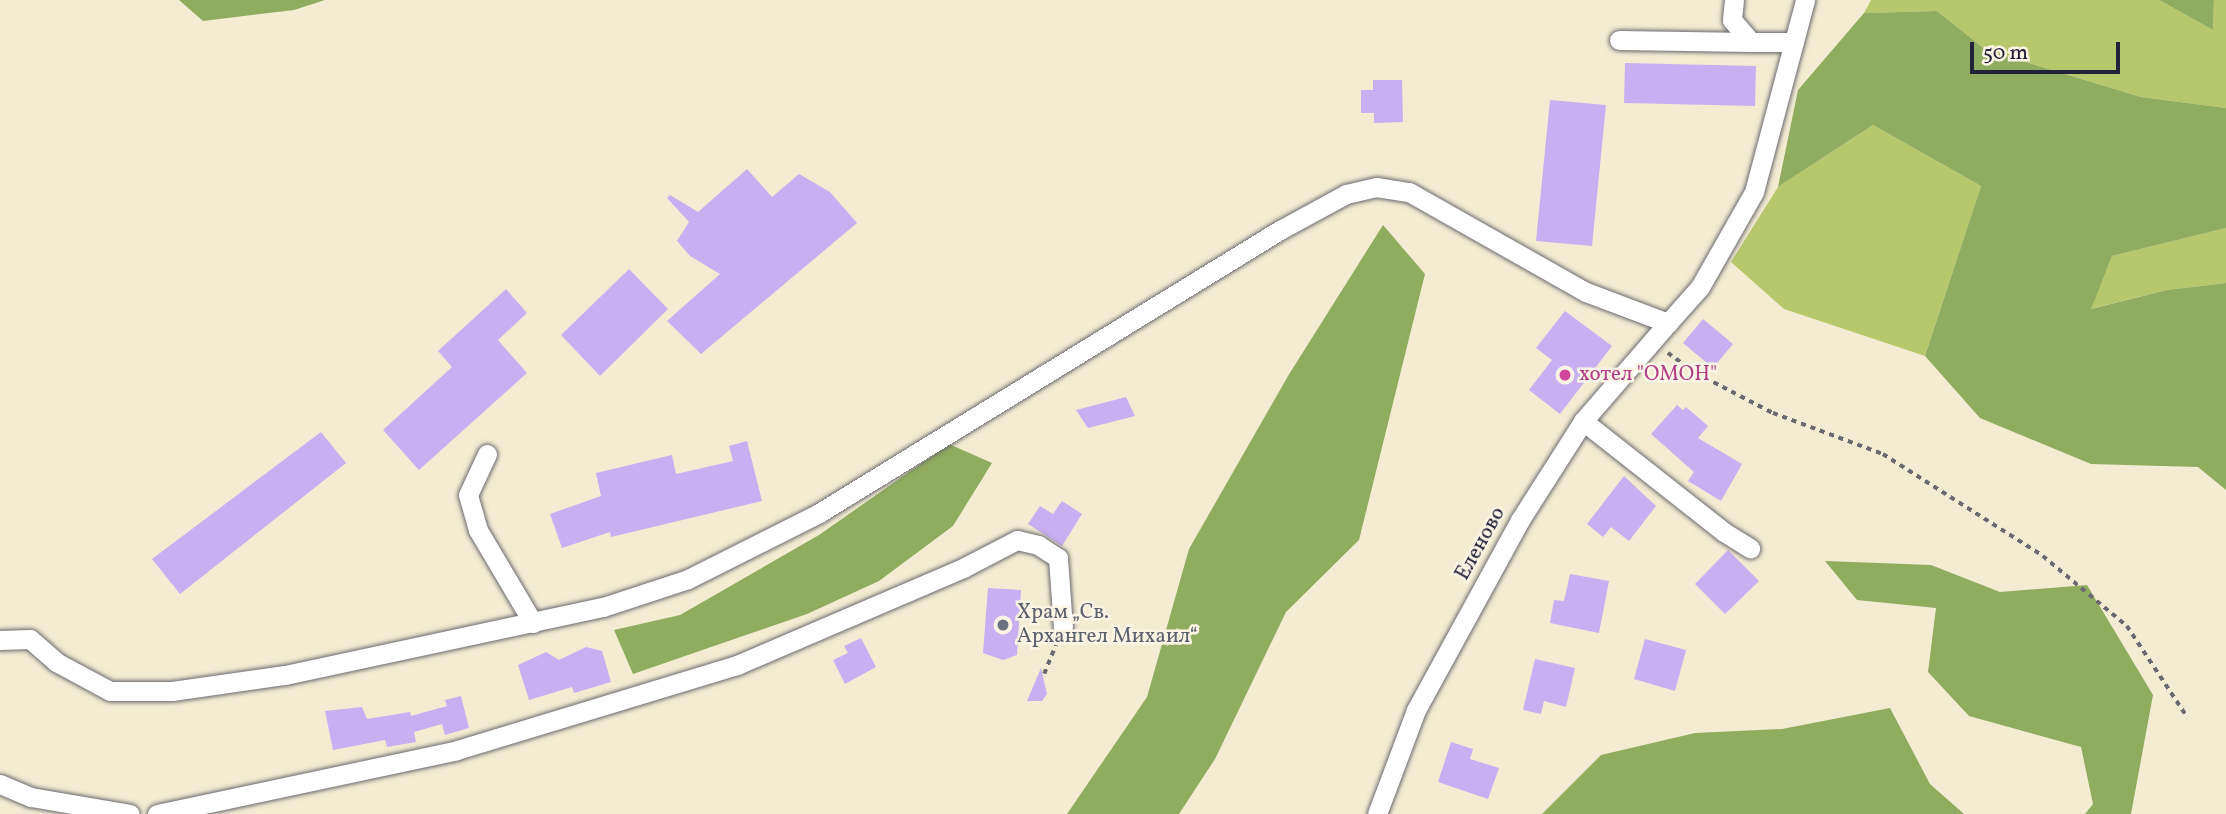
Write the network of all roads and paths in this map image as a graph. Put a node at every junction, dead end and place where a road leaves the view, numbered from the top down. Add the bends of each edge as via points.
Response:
1 (1734, 0) edge
2 (1805, 0) edge
3 (1619, 40) dead end
4 (1751, 42) junction
5 (1794, 42) junction
6 (1668, 323) junction
7 (1652, 342) junction
8 (1583, 421) junction
9 (487, 454) dead end
10 (1750, 548) dead end
11 (533, 623) junction
12 (1063, 627) joint
13 (0, 640) edge
14 (1044, 674) dead end
15 (2188, 718) dead end
16 (0, 784) edge
17 (130, 814) edge
18 (157, 814) edge
19 (1377, 814) edge

1 - 4 street via 1732,20
2 - 5 street, Еленово
3 - 4 street
4 - 5 street
5 - 6 street, Еленово via 1743,217 1700,287
6 - 7 street, Еленово
6 - 11 street via 1586,292 1409,192 1376,187 1346,194 820,513 688,579
7 - 8 street, Еленово
7 - 15 path via 1696,373 1773,413 1883,454 2043,556 2127,626
8 - 10 street
8 - 19 street, Еленово via 1520,520 1416,710
9 - 11 street via 468,495 478,530
11 - 13 street via 285,675 172,691 110,691 56,662 30,639
12 - 14 path
12 - 18 street via 1058,558 1038,545 1017,540 963,568 737,665 457,750
16 - 17 street via 31,797

